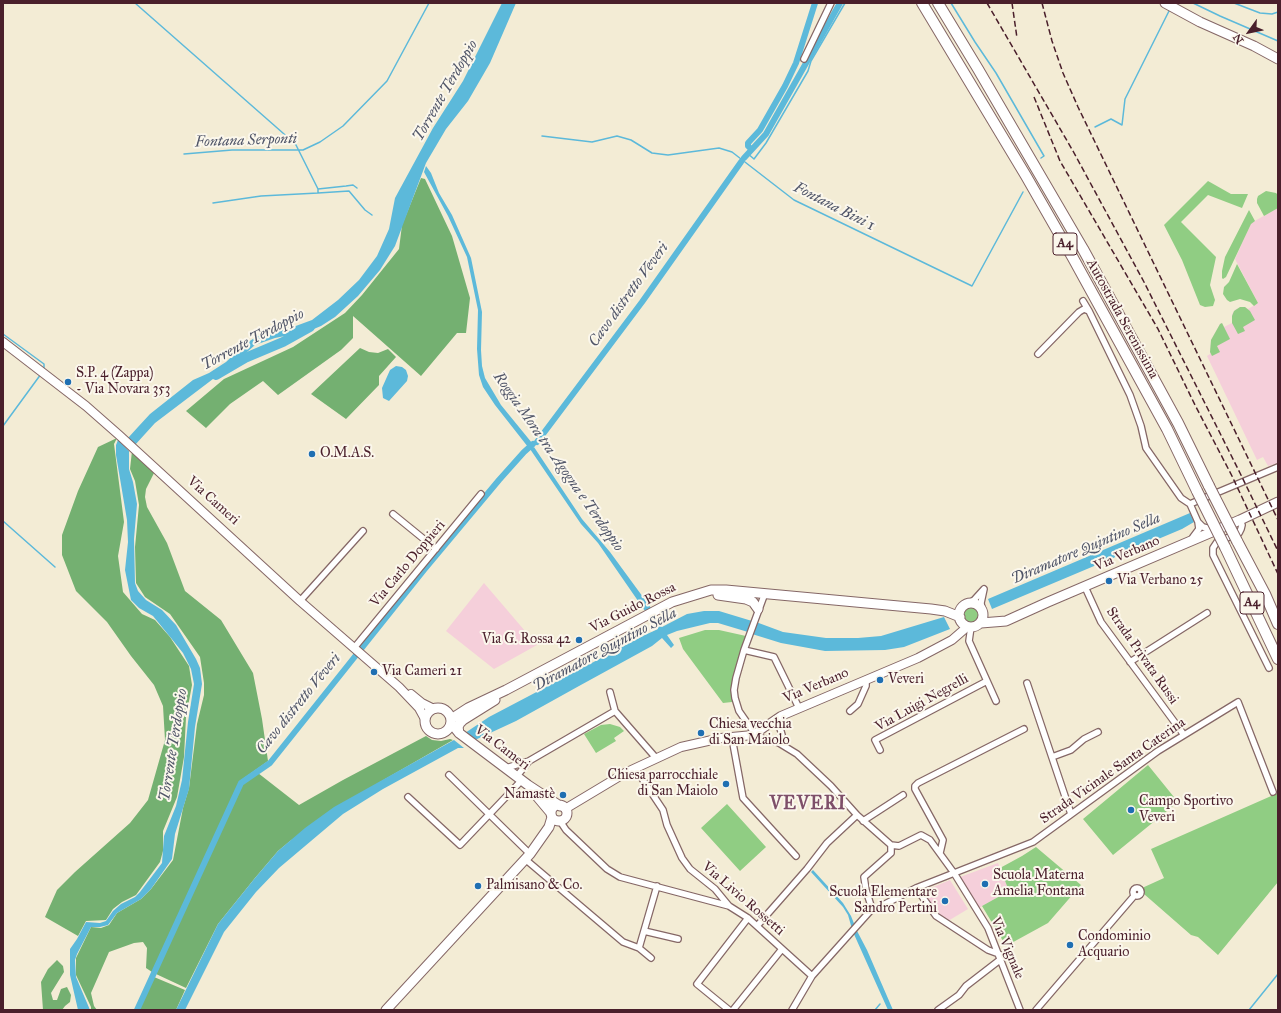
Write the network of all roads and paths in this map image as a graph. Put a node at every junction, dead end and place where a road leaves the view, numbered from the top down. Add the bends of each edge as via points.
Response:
1 (831, 3) edge
2 (922, 3) edge
3 (938, 3) edge
4 (1169, 5) edge
5 (1254, 46) junction
6 (1278, 51) edge
7 (804, 59) dead end
8 (1278, 59) edge
9 (1083, 301) dead end
10 (1089, 311) junction
11 (3, 342) edge
12 (1038, 354) dead end
13 (1278, 467) edge
14 (481, 494) dead end
15 (1278, 502) edge
16 (1190, 504) junction
17 (393, 514) dead end
18 (1240, 520) junction
19 (1198, 522) junction
20 (1216, 530) junction
21 (363, 531) dead end
22 (1201, 537) junction
23 (1191, 541) junction
24 (1214, 545) junction
25 (436, 549) junction
26 (1085, 587) junction
27 (765, 593) junction
28 (699, 594) junction
29 (300, 601) junction
30 (1048, 602) junction
31 (758, 610) junction
32 (963, 610) junction
33 (982, 611) junction
34 (1207, 613) dead end
35 (981, 623) junction
36 (1278, 624) edge
37 (969, 627) junction
38 (744, 650) junction
39 (357, 651) junction
40 (1278, 659) edge
41 (1130, 662) junction
42 (1269, 668) dead end
43 (866, 680) junction
44 (987, 681) junction
45 (1027, 683) dead end
46 (398, 687) junction
47 (506, 690) junction
48 (610, 692) dead end
49 (996, 701) dead end
50 (799, 708) junction
51 (434, 709) junction
52 (615, 711) junction
53 (850, 711) dead end
54 (426, 718) junction
55 (777, 718) junction
56 (449, 721) junction
57 (1024, 728) dead end
58 (1098, 732) dead end
59 (459, 733) junction
60 (755, 734) junction
61 (1184, 735) junction
62 (732, 738) junction
63 (779, 743) junction
64 (880, 750) dead end
65 (1052, 757) junction
66 (656, 758) junction
67 (528, 761) junction
68 (506, 768) junction
69 (635, 768) junction
70 (449, 775) dead end
71 (522, 781) junction
72 (1273, 792) dead end
73 (903, 796) dead end
74 (408, 797) dead end
75 (562, 808) junction
76 (1071, 814) junction
77 (489, 815) junction
78 (857, 815) junction
79 (554, 817) junction
80 (863, 821) junction
81 (892, 845) junction
82 (940, 853) junction
83 (527, 856) junction
84 (796, 856) dead end
85 (954, 873) junction
86 (657, 886) junction
87 (916, 888) junction
88 (1134, 896) dead end
89 (885, 904) dead end
90 (729, 906) junction
91 (748, 918) junction
92 (757, 926) junction
93 (644, 930) junction
94 (678, 938) dead end
95 (639, 948) junction
96 (782, 949) junction
97 (1000, 957) junction
98 (651, 958) dead end
99 (812, 976) junction
100 (386, 1010) edge
101 (729, 1010) edge
102 (733, 1010) edge
103 (792, 1010) edge
104 (938, 1010) edge
105 (1020, 1010) edge
106 (1036, 1010) edge

1 - 7 street
2 - 40 highway, Autostrada Serenissima / A4, bridge via 1073,258 1167,429
3 - 36 highway, Autostrada Serenissima / A4, bridge via 1082,249 1178,423
4 - 5 main road
5 - 6 main road
5 - 8 main road
9 - 10 street
10 - 12 street via 1084,309 1079,312
10 - 16 street via 1130,395 1146,448 1181,498
11 - 29 street, Via Cameri via 86,406
13 - 16 street
14 - 25 street, Via Carlo Doppieri
15 - 18 main road, Via Verbano
16 - 19 street
17 - 25 street
18 - 20 main road, Via Verbano
18 - 24 street via 1242,529 1239,533
19 - 20 street via 1203,527
19 - 23 street via 1198,533
20 - 22 main road, Via Verbano
21 - 29 street
22 - 23 main road, Via Verbano
22 - 24 street via 1210,540
23 - 26 main road, Via Verbano
24 - 42 street via 1213,555 1216,563
25 - 39 street, Via Carlo Doppieri
26 - 30 main road, Via Verbano
26 - 41 street, Strada Privata Russi via 1101,622
27 - 28 main road, Via Guido Rossa via 712,590
27 - 31 street
27 - 32 main road, Via Guido Rossa via 945,611
28 - 31 main road via 746,599 753,602
28 - 47 main road, Via Guido Rossa via 672,602
29 - 39 street, Via Cameri
30 - 33 main road, Via Verbano via 1004,616 994,616
30 - 35 main road, Via Verbano via 1006,621
31 - 38 street
32 - 33 main road via 976,604
32 - 33 street via 984,589
32 - 37 main road via 964,625
33 - 35 main road via 984,616
34 - 41 street
35 - 37 main road
37 - 43 street, Via Verbano via 952,640 918,658
37 - 44 street via 969,641
38 - 50 street via 774,657
38 - 60 street via 736,678 735,698
39 - 46 street, Via Cameri
41 - 61 street, Strada Privata Russi
43 - 50 street, Via Verbano
43 - 53 street via 858,704
44 - 49 street
44 - 64 street, Via Luigi Negrelli via 876,740
45 - 65 street
46 - 51 street
46 - 54 street
47 - 56 main road, Via Guido Rossa via 468,708
47 - 59 main road via 491,704 463,720 458,727
48 - 52 street
50 - 55 street, Via Verbano
51 - 54 main road
51 - 56 main road via 440,708
52 - 66 street
52 - 67 street
54 - 56 main road via 426,726 432,733 440,734
55 - 60 street, Via Verbano
55 - 63 street via 782,735
56 - 59 main road, Via Cameri
57 - 82 street via 915,786 943,840
58 - 65 street via 1071,750
59 - 68 main road, Via Cameri
60 - 62 street, Via Verbano
60 - 63 street
61 - 72 street, Strada Vicinale Santa Caterina via 1238,702
61 - 76 street, Strada Vicinale Santa Caterina
62 - 66 street, Via Verbano via 681,747
62 - 84 street via 743,798
63 - 78 street via 797,754
65 - 76 street
66 - 69 street, Via Verbano
67 - 68 street
67 - 71 street
68 - 71 main road, Via Cameri
69 - 75 street, Via Verbano
69 - 90 street, Via Livio Rossetti via 663,810 682,858
70 - 77 street
71 - 75 main road, Via Cameri
71 - 77 street
71 - 79 main road, Via Cameri
73 - 80 street
74 - 77 street via 460,845
75 - 79 main road via 554,807
75 - 79 main road via 566,816 563,820
76 - 85 street, Strada Vicinale Santa Caterina via 1033,842
77 - 83 street
78 - 80 street
78 - 92 street via 827,843
79 - 83 main road via 550,834
79 - 86 street via 607,868 620,877
80 - 81 street
81 - 82 street, Via Vignale via 899,846 921,835 930,840
81 - 99 street via 891,853 864,877 872,909
82 - 85 street, Via Vignale
83 - 95 street via 623,942
83 - 100 main road
85 - 87 street, Strada Vicinale Santa Caterina
85 - 97 street, Via Vignale via 988,928
86 - 90 street
86 - 93 street
87 - 89 street, Strada Vicinale Santa Caterina
87 - 97 street via 936,916
88 - 106 street
90 - 91 street, Via Livio Rossetti
91 - 92 street, Via Livio Rossetti
91 - 101 street via 697,984
92 - 96 street, Via Livio Rossetti
93 - 94 street
93 - 95 street
95 - 98 street
96 - 99 street, Via Livio Rossetti
96 - 102 street
97 - 104 street via 959,995
97 - 105 street, Via Vignale
99 - 103 street

